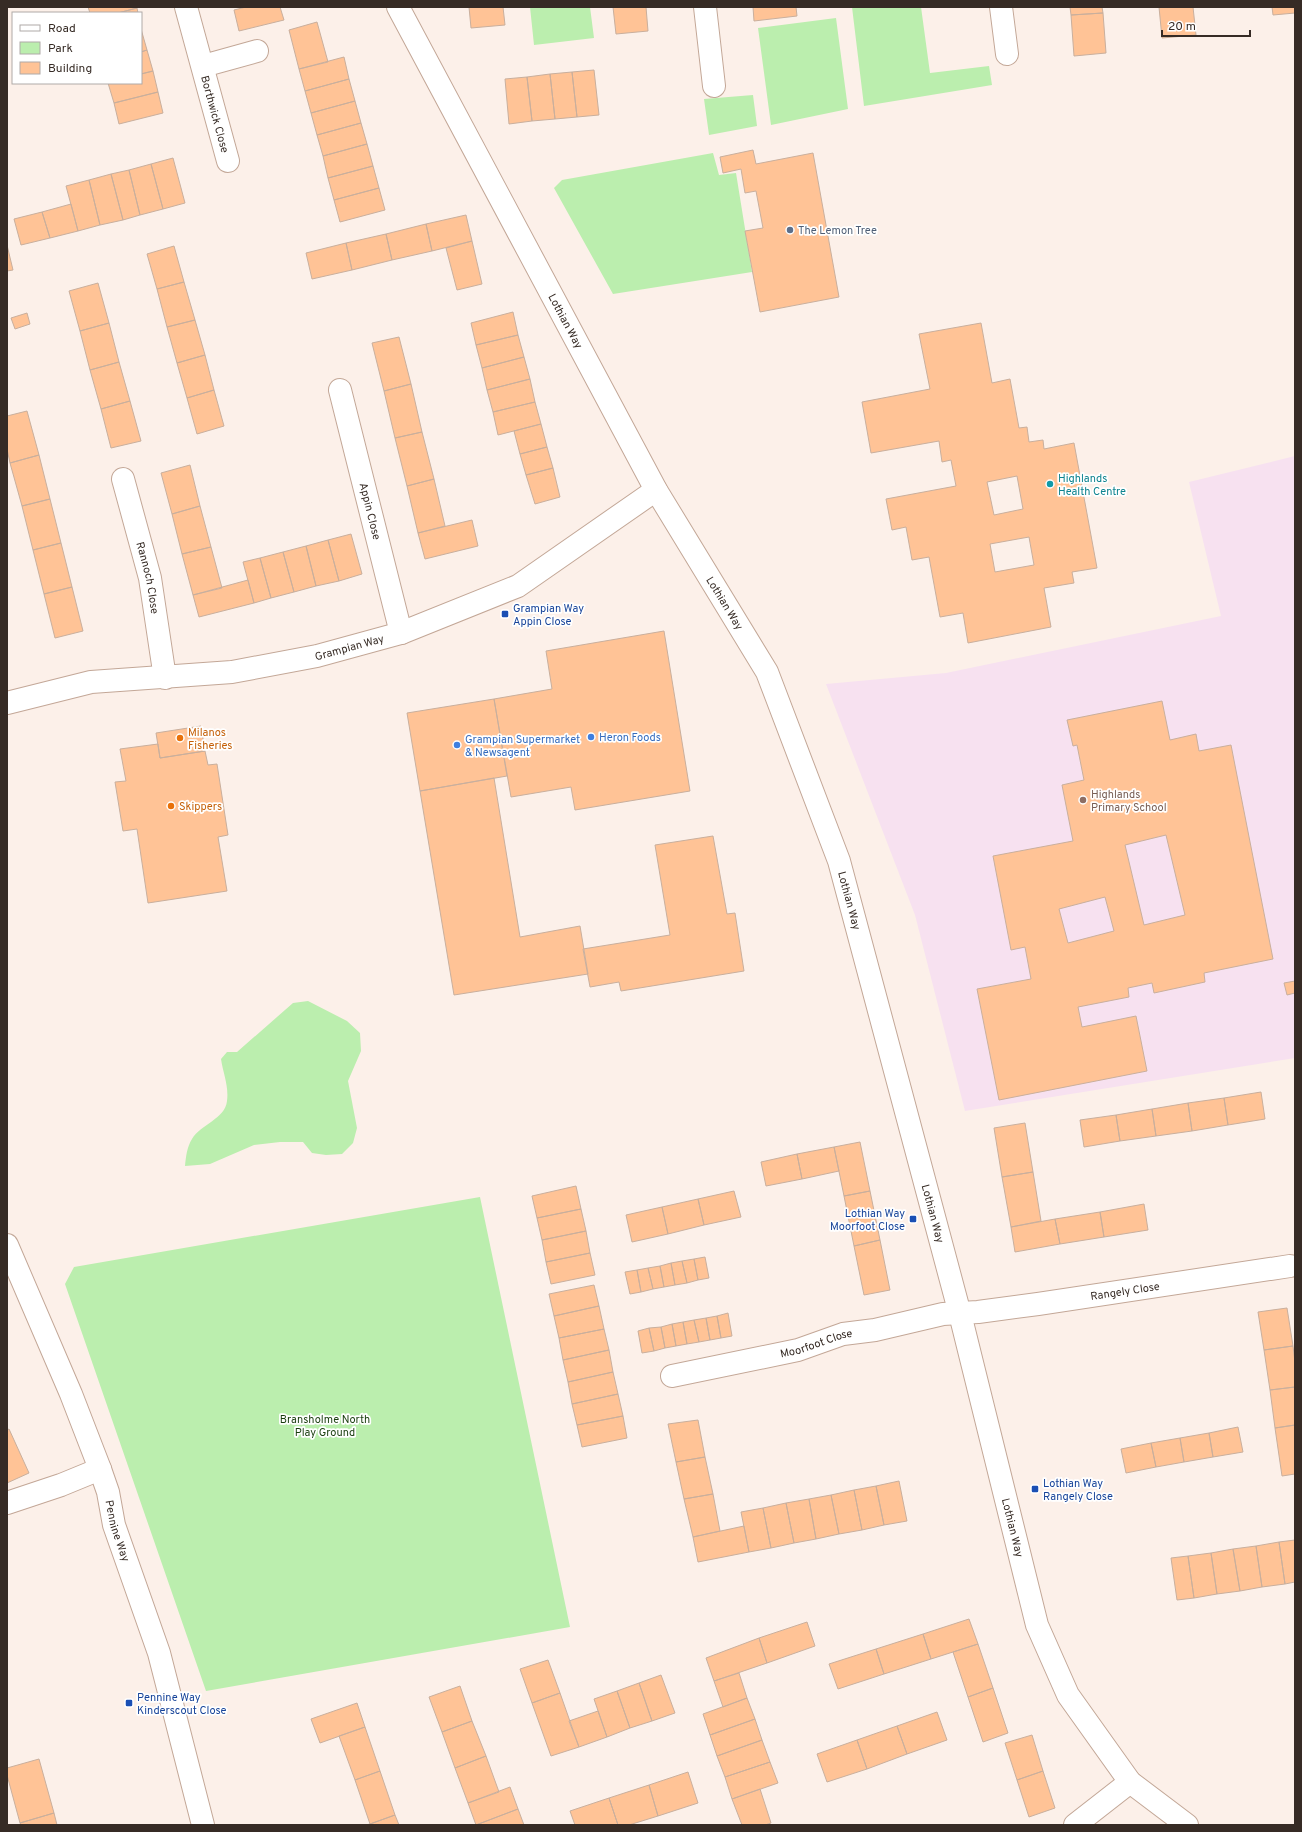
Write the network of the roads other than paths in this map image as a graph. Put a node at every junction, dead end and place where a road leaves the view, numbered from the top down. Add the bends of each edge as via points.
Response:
1 (186, 7) edge
2 (398, 7) edge
3 (705, 7) edge
4 (1001, 7) edge
5 (257, 50) dead end
6 (1007, 54) dead end
7 (203, 66) junction
8 (714, 86) dead end
9 (228, 162) dead end
10 (340, 390) dead end
11 (123, 479) dead end
12 (656, 490) junction
13 (401, 634) junction
14 (165, 678) junction
15 (7, 703) edge
16 (7, 1245) edge
17 (1290, 1266) dead end
18 (960, 1314) junction
19 (672, 1376) dead end
20 (100, 1469) junction
21 (7, 1503) edge
22 (1130, 1782) junction
23 (203, 1825) edge
24 (1074, 1825) edge
25 (1187, 1825) edge

1 - 7 street, Borthwick Close
2 - 12 street, Lothian Way
3 - 8 street
4 - 6 street
5 - 7 street, Borthwick Close
7 - 9 street, Borthwick Close
10 - 13 street, Appin Close
11 - 14 street, Rannoch Close via 150,578
12 - 13 street, Grampian Way via 518,586
12 - 18 street, Lothian Way via 767,672 839,861
13 - 14 street, Grampian Way via 302,659 232,672
14 - 15 street, Grampian Way via 91,682
16 - 20 street, Pennine Way
17 - 18 street, Rangely Close
18 - 19 street, Moorfoot Close via 942,1314 875,1330 843,1334 798,1350
18 - 22 street, Lothian Way via 1037,1625 1068,1695
20 - 21 street
20 - 23 street, Pennine Way via 108,1492 114,1525 159,1653
22 - 24 street
22 - 25 street, Lothian Way

